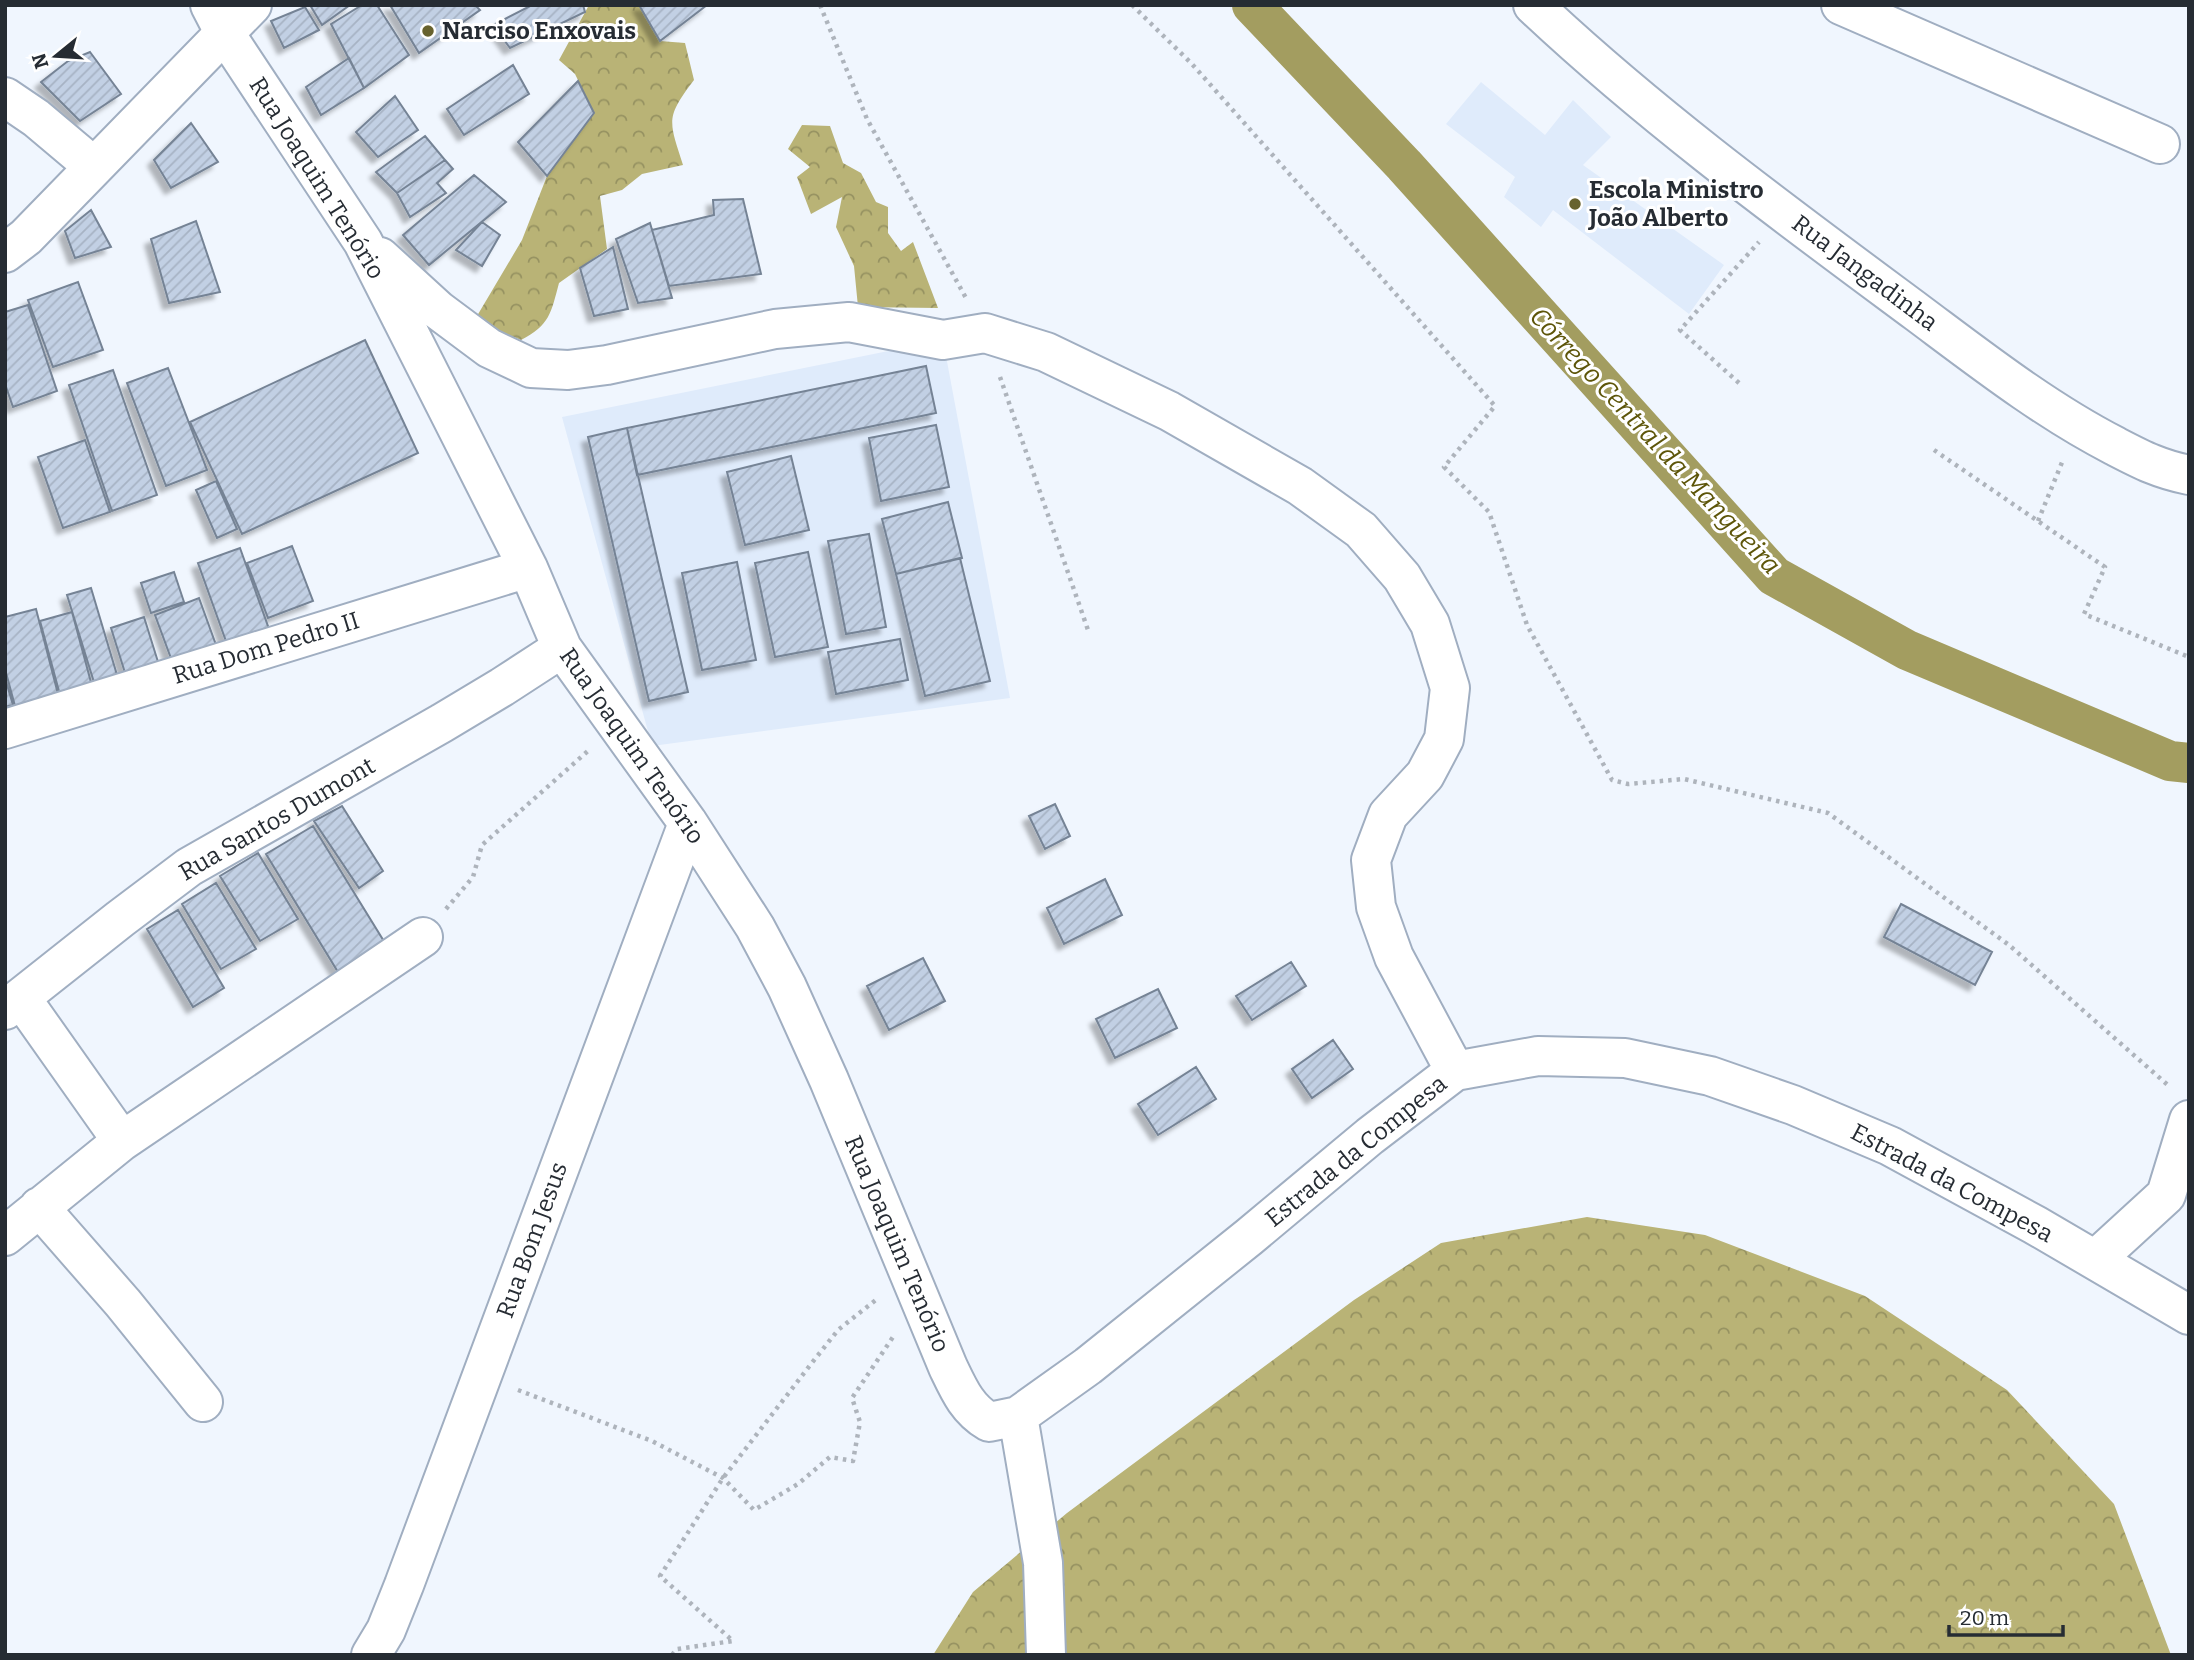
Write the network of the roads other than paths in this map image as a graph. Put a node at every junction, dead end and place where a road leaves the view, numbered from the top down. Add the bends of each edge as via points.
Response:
1 (252, 5) edge
2 (1533, 5) edge
3 (1841, 5) edge
4 (217, 19) edge
5 (5, 97) edge
6 (2160, 144) dead end
7 (93, 166) junction
8 (363, 242) junction
9 (5, 253) edge
10 (2189, 475) edge
11 (528, 568) junction
12 (562, 648) junction
13 (5, 729) edge
14 (688, 823) junction
15 (423, 937) road end
16 (13, 1004) edge
17 (1455, 1071) junction
18 (2184, 1108) edge
19 (122, 1141) junction
20 (2177, 1195) edge
21 (39, 1207) junction
22 (5, 1236) edge
23 (2095, 1260) junction
24 (2189, 1314) edge
25 (203, 1402) dead end
26 (1003, 1419) junction
27 (371, 1655) edge
28 (1046, 1655) edge

1 - 4 street
2 - 10 street, Rua Jangadinha via 1595,63 1689,139 1988,365 2077,426 2161,469
3 - 6 street
4 - 7 street
4 - 8 street, Rua Joaquim Tenório
5 - 7 street
7 - 9 street
8 - 11 street, Rua Joaquim Tenório
8 - 17 street via 489,348 531,368 607,365 775,329 849,322 943,340 985,333 1046,352 1169,411 1300,486 1361,530 1402,577 1430,624 1450,688 1444,739 1425,775 1388,815 1371,860 1376,907 1394,957
11 - 12 street, Rua Joaquim Tenório
11 - 13 street, Rua Dom Pedro II
12 - 14 street, Rua Joaquim Tenório
12 - 16 street, Rua Santos Dumont via 442,723 189,867
14 - 26 street, Rua Joaquim Tenório via 755,927 786,987 963,1399 975,1414
14 - 27 street, Rua Bom Jesus via 404,1585
15 - 19 street
16 - 19 street
17 - 23 street, Estrada da Compesa via 1550,1056 1625,1058 1710,1076 1891,1146
17 - 26 street, Estrada da Compesa via 1088,1366
18 - 20 street
19 - 21 street
20 - 23 street
21 - 22 street
21 - 25 street
23 - 24 street, Estrada da Compesa
26 - 28 street via 1043,1563

